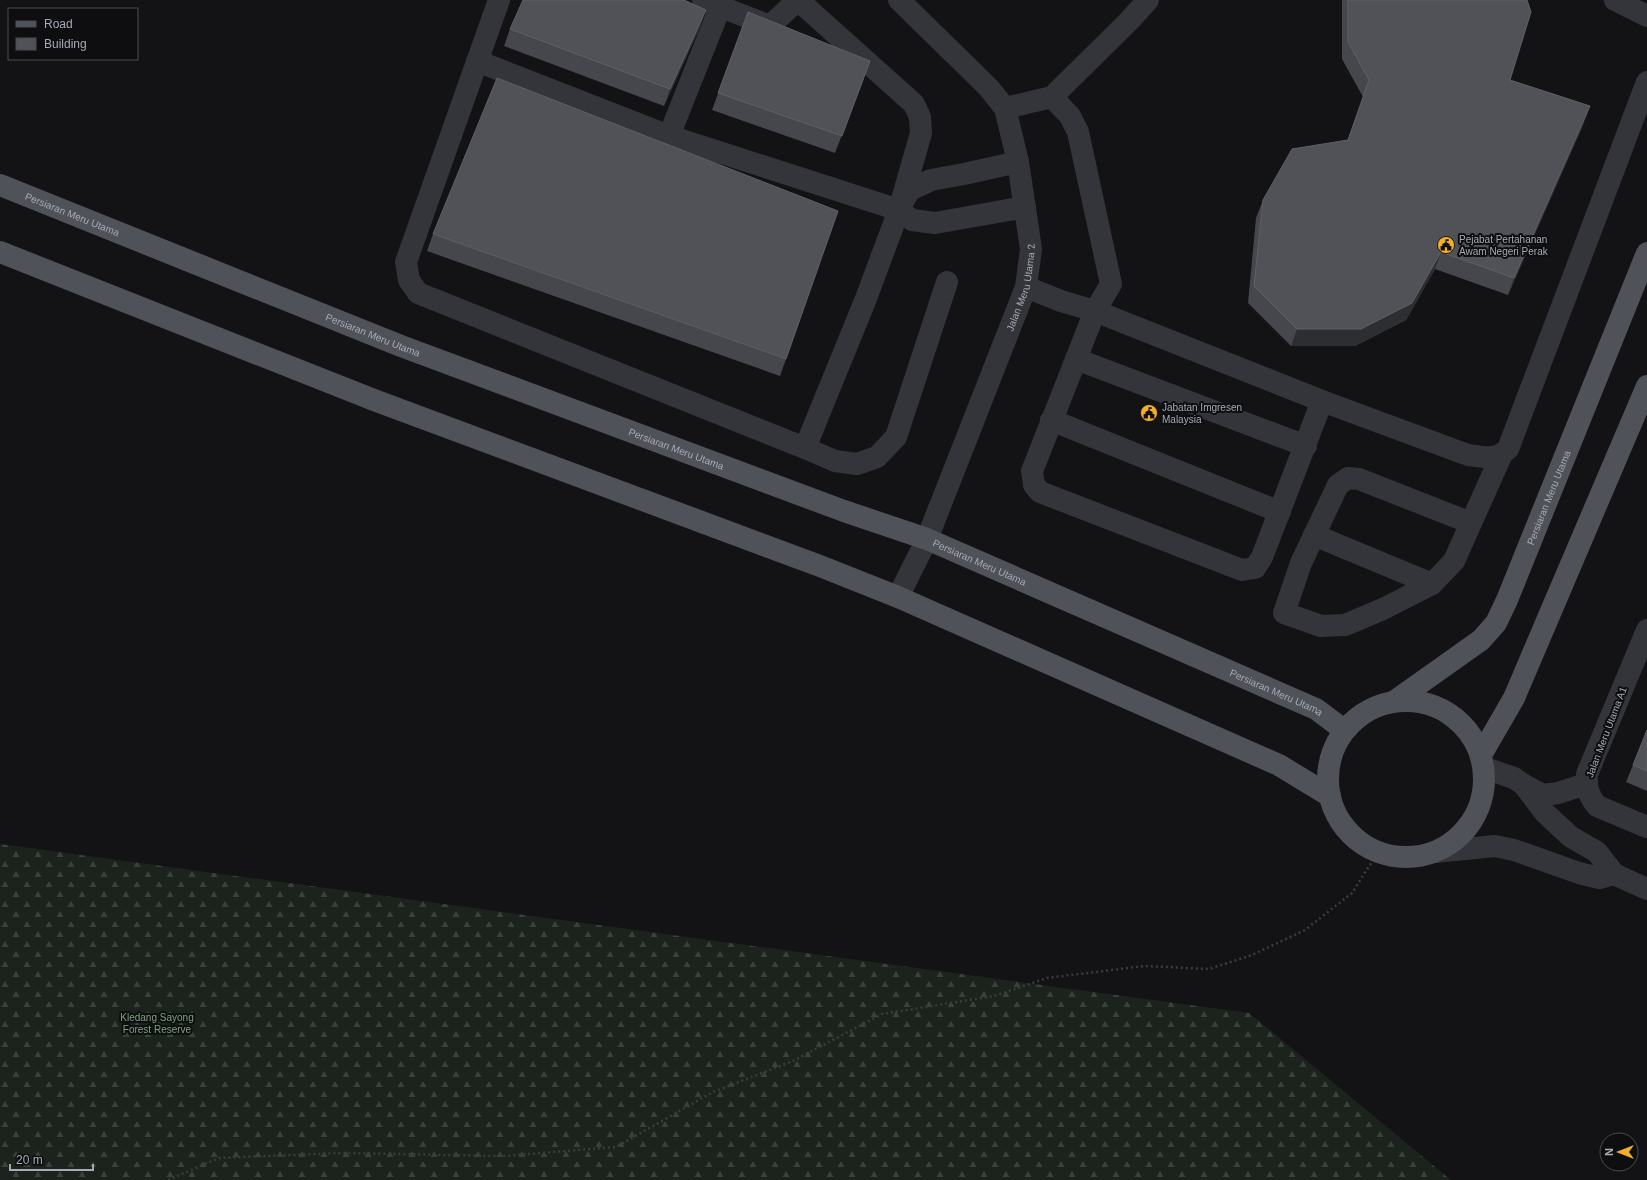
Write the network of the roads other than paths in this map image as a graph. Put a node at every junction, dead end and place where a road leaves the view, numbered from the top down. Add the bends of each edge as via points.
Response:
1 (499, 0) edge
2 (798, 0) edge
3 (899, 0) edge
4 (1148, 0) edge
5 (1615, 0) edge
6 (716, 2) edge
7 (1647, 16) edge
8 (477, 61) junction
9 (1647, 82) edge
10 (1052, 97) junction
11 (1005, 108) junction
12 (669, 136) junction
13 (1018, 162) junction
14 (0, 185) edge
15 (1025, 207) junction
16 (899, 210) junction
17 (0, 252) edge
18 (1647, 253) edge
19 (947, 282) dead end
20 (1026, 287) junction
21 (1095, 311) junction
22 (1076, 359) junction
23 (1647, 386) edge
24 (1322, 402) junction
25 (1051, 420) junction
26 (1306, 446) junction
27 (805, 448) junction
28 (1501, 456) junction
29 (1280, 512) junction
30 (1471, 523) junction
31 (1314, 535) junction
32 (927, 539) junction
33 (1432, 584) junction
34 (898, 597) junction
35 (1647, 630) edge
36 (1394, 701) junction
37 (1344, 730) junction
38 (1483, 762) junction
39 (1586, 784) junction
40 (1524, 786) junction
41 (1330, 796) junction
42 (1647, 827) edge
43 (1435, 852) junction
44 (1614, 874) junction
45 (1647, 889) edge

1 - 8 street
2 - 6 street via 770,24
2 - 16 street via 914,104 920,117 921,133
3 - 11 street, Jalan Meru Utama 2 via 988,87
4 - 10 street
5 - 7 street
6 - 12 street
8 - 12 street
8 - 27 street via 406,262 409,280 418,293
9 - 28 street via 1508,449
10 - 11 street
10 - 21 street via 1070,116 1078,132 1111,284
11 - 13 street, Jalan Meru Utama 2
12 - 16 street
13 - 15 street, Jalan Meru Utama 2
13 - 16 street via 931,180 910,190
14 - 32 main road, Persiaran Meru Utama via 401,346
15 - 16 street via 935,223 912,220
15 - 20 street, Jalan Meru Utama 2 via 1032,249
16 - 27 street
17 - 34 main road via 367,397
18 - 36 main road, Persiaran Meru Utama via 1508,600 1496,623 1481,640
19 - 27 street via 896,437 877,458 857,464 835,461
20 - 21 street
20 - 32 street, Jalan Meru Utama 2
21 - 22 street
21 - 24 street
22 - 25 street
22 - 26 street
23 - 38 main road via 1514,698
24 - 26 street
24 - 28 street via 1468,455 1491,458
25 - 29 street
25 - 29 street via 1032,471 1034,484 1040,492 1242,570 1255,568
26 - 29 street
28 - 30 street
30 - 31 street via 1359,479 1348,478 1338,484
30 - 33 street via 1454,561
31 - 33 street
31 - 33 street via 1301,563 1284,613 1321,626 1345,625
32 - 34 street, Jalan Meru Utama 2
32 - 37 main road, Persiaran Meru Utama via 1316,709
34 - 41 main road via 1279,765
35 - 39 street, Jalan Meru Utama A1
36 - 37 main road via 1366,711
36 - 38 main road via 1422,701 1448,711 1469,730
37 - 41 main road via 1333,751 1328,773
38 - 40 street
38 - 43 main road via 1485,790 1479,810 1468,828 1453,842
39 - 40 street via 1543,795
39 - 42 street, Jalan Meru Utama A1 via 1597,806
40 - 44 street via 1545,814 1571,837 1597,852
41 - 43 main road via 1336,814 1346,830 1361,843 1378,852 1397,857 1416,857
43 - 44 street via 1495,846 1599,878
44 - 45 street

